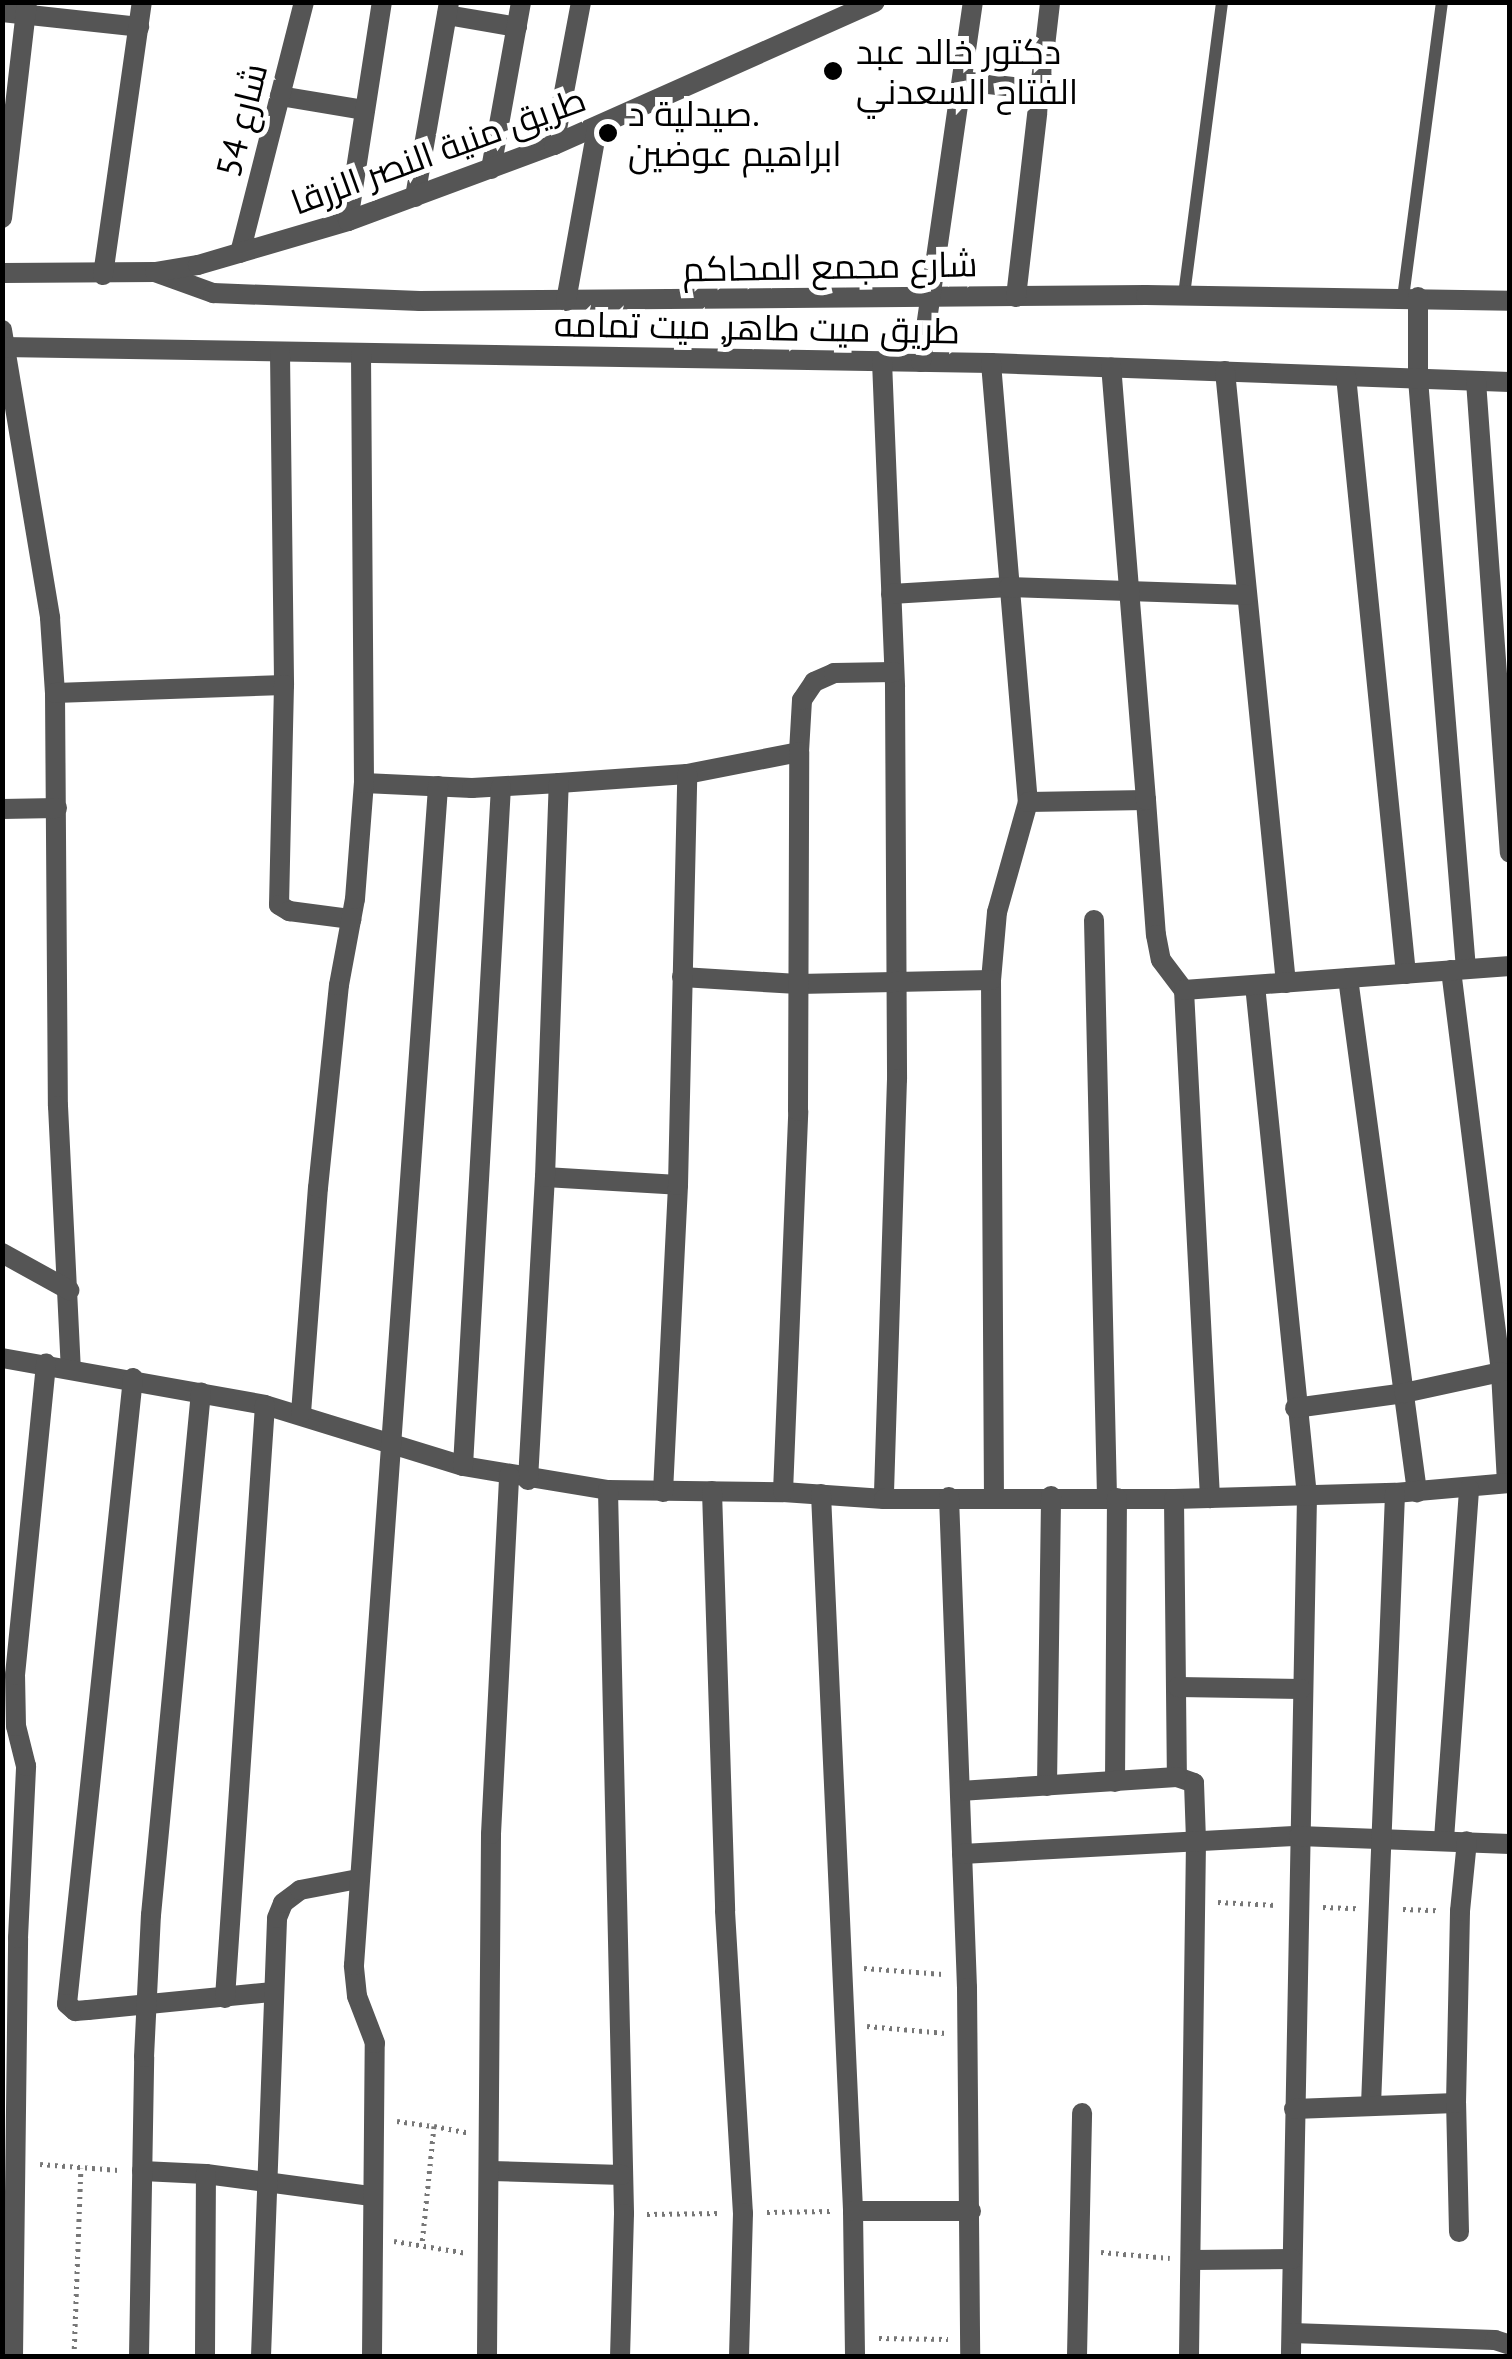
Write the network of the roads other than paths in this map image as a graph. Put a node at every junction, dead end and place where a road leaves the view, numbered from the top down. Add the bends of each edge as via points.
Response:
1 (142, 2) edge
2 (304, 2) edge
3 (382, 2) edge
4 (521, 2) edge
5 (581, 2) edge
6 (875, 2) edge
7 (974, 2) edge
8 (1050, 2) edge
9 (1222, 2) edge
10 (1442, 2) edge
11 (27, 8) edge
12 (448, 9) edge
13 (842, 10) edge
14 (2, 12) edge
15 (139, 27) junction
16 (517, 27) junction
17 (962, 81) junction
18 (1040, 90) junction
19 (280, 96) junction
20 (366, 110) junction
21 (596, 128) junction
22 (554, 146) junction
23 (491, 169) junction
24 (415, 197) junction
25 (2, 218) edge
26 (348, 221) junction
27 (240, 253) junction
28 (155, 272) junction
29 (2, 273) edge
30 (103, 275) junction
31 (1184, 295) junction
32 (1016, 297) junction
33 (1410, 297) junction
34 (930, 298) junction
35 (566, 301) junction
36 (1510, 301) edge
37 (4, 342) edge
38 (280, 353) junction
39 (361, 354) junction
40 (882, 361) junction
41 (922, 362) junction
42 (990, 363) junction
43 (1111, 367) junction
44 (1225, 371) junction
45 (1346, 376) junction
46 (1418, 379) junction
47 (1476, 381) junction
48 (1510, 382) edge
49 (1009, 587) junction
50 (1127, 593) junction
51 (891, 594) junction
52 (1247, 595) junction
53 (894, 672) junction
54 (284, 685) junction
55 (55, 693) junction
56 (799, 752) junction
57 (687, 774) junction
58 (364, 783) junction
59 (559, 783) junction
60 (438, 786) junction
61 (501, 786) junction
62 (1146, 800) junction
63 (1028, 802) junction
64 (57, 808) junction
65 (2, 809) edge
66 (1510, 853) edge
67 (351, 919) junction
68 (1094, 920) dead end
69 (1510, 966) edge
70 (1458, 970) junction
71 (1406, 974) junction
72 (682, 977) junction
73 (1348, 978) junction
74 (991, 980) junction
75 (1286, 983) junction
76 (798, 984) junction
77 (896, 984) junction
78 (1255, 985) junction
79 (1184, 990) junction
80 (545, 1177) junction
81 (678, 1185) junction
82 (2, 1252) edge
83 (69, 1290) junction
84 (2, 1358) edge
85 (46, 1364) junction
86 (72, 1368) junction
87 (1502, 1372) junction
88 (134, 1378) junction
89 (201, 1392) junction
90 (1404, 1393) junction
91 (265, 1404) junction
92 (1295, 1408) junction
93 (300, 1413) junction
94 (393, 1446) junction
95 (463, 1466) junction
96 (518, 1478) junction
97 (1508, 1483) edge
98 (1469, 1489) junction
99 (608, 1490) junction
100 (712, 1491) junction
101 (663, 1492) junction
102 (782, 1492) junction
103 (1417, 1492) junction
104 (821, 1494) junction
105 (1395, 1494) junction
106 (1050, 1496) junction
107 (1307, 1496) junction
108 (949, 1497) junction
109 (994, 1497) junction
110 (884, 1498) junction
111 (1112, 1498) junction
112 (1210, 1498) junction
113 (1174, 1499) junction
114 (11, 1629) edge
115 (1178, 1687) junction
116 (1301, 1688) junction
117 (1177, 1778) junction
118 (1115, 1782) junction
119 (1046, 1786) junction
120 (960, 1791) junction
121 (1298, 1836) junction
122 (1378, 1836) junction
123 (1444, 1839) junction
124 (1196, 1841) junction
125 (1467, 1841) junction
126 (1510, 1844) edge
127 (962, 1854) junction
128 (358, 1878) junction
129 (273, 1992) junction
130 (224, 1998) junction
131 (146, 2006) junction
132 (1456, 2102) junction
133 (1371, 2106) junction
134 (1294, 2109) junction
135 (1082, 2113) dead end
136 (491, 2170) junction
137 (142, 2171) junction
138 (206, 2174) junction
139 (622, 2175) junction
140 (269, 2182) junction
141 (370, 2196) junction
142 (853, 2211) junction
143 (970, 2212) junction
144 (1459, 2232) dead end
145 (1292, 2259) junction
146 (1192, 2260) junction
147 (1292, 2333) junction
148 (1510, 2345) edge
149 (856, 2347) edge
150 (1375, 2347) edge
151 (970, 2348) edge
152 (13, 2356) edge
153 (140, 2356) edge
154 (204, 2356) edge
155 (262, 2356) edge
156 (372, 2356) edge
157 (487, 2356) edge
158 (620, 2356) edge
159 (739, 2356) edge
160 (1078, 2356) edge
161 (1189, 2356) edge
162 (1292, 2356) edge

1 - 15 street
2 - 19 street, شارع 54
3 - 20 street
4 - 16 street
5 - 22 street
6 - 13 street, طريق منية النصر الزرقا
7 - 17 street
8 - 18 street
9 - 31 lane
10 - 33 lane
11 - 14 street
11 - 15 street
11 - 25 street
12 - 16 street
12 - 24 street
13 - 21 street, طريق منية النصر الزرقا
15 - 30 street
16 - 23 street
17 - 18 street
17 - 34 street
18 - 32 street
19 - 20 street
19 - 27 street, شارع 54
20 - 26 street
21 - 22 street, طريق منية النصر الزرقا
21 - 35 street
22 - 23 street, طريق منية النصر الزرقا
23 - 24 street, طريق منية النصر الزرقا
24 - 26 street, طريق منية النصر الزرقا
26 - 27 street, طريق منية النصر الزرقا
27 - 28 street, طريق منية النصر الزرقا
28 - 30 street, طريق منية النصر الزرقا
28 - 35 street, شارع مجمع المحاكم via 196,290 231,294
29 - 30 street, طريق منية النصر الزرقا
31 - 32 street, شارع مجمع المحاكم
31 - 33 street, شارع مجمع المحاكم
32 - 34 street, شارع مجمع المحاكم
33 - 36 street, شارع مجمع المحاكم
33 - 46 street
34 - 35 street, شارع مجمع المحاكم
34 - 41 street
37 - 38 street, طريق ميت طاهر, ميت تمامه
37 - 55 street via 50,618
38 - 39 street, طريق ميت طاهر, ميت تمامه
38 - 54 street
39 - 40 street, طريق ميت طاهر, ميت تمامه
39 - 58 street
40 - 41 street, طريق ميت طاهر, ميت تمامه
40 - 51 street
41 - 42 street, طريق ميت طاهر, ميت تمامه
42 - 43 street, طريق ميت طاهر, ميت تمامه
42 - 49 street
43 - 44 street, طريق ميت طاهر, ميت تمامه
43 - 50 street
44 - 45 street, طريق ميت طاهر, ميت تمامه
44 - 52 street
45 - 46 street, طريق ميت طاهر, ميت تمامه
45 - 71 street
46 - 47 street, طريق ميت طاهر, ميت تمامه
46 - 70 street
47 - 48 street, طريق ميت طاهر, ميت تمامه
47 - 66 street
49 - 50 street
49 - 51 street
49 - 63 street
50 - 52 street
50 - 62 street
51 - 53 street
52 - 75 street
53 - 56 street via 834,673 814,682 802,700
53 - 77 street
54 - 55 street
54 - 67 street via 280,905
55 - 64 street
56 - 57 street
56 - 76 street
57 - 59 street
57 - 72 street
58 - 60 street
58 - 67 street
59 - 61 street
59 - 80 street
60 - 61 street
60 - 94 street
61 - 95 street
62 - 63 street
62 - 79 street via 1156,935 1161,960
63 - 74 street via 997,912
64 - 65 street
64 - 83 street via 58,1106
67 - 93 street via 318,1188
68 - 111 street
69 - 70 street
70 - 71 street
70 - 87 street
71 - 73 street
72 - 76 street
72 - 81 street
73 - 75 street
73 - 90 street
74 - 77 street
74 - 109 street
75 - 78 street
76 - 77 street
76 - 102 street
77 - 110 street
78 - 79 street
78 - 92 street
79 - 112 street
80 - 81 street
80 - 96 street
81 - 101 street
82 - 83 street
83 - 86 street
84 - 85 street
85 - 86 street
85 - 114 street
86 - 88 street
87 - 90 street
87 - 97 street
88 - 89 street
88 - 131 street via 66,2004 75,2010
89 - 91 street
89 - 131 street
90 - 92 street
90 - 103 street
91 - 93 street
91 - 130 street
92 - 107 street
93 - 94 street
94 - 95 street
94 - 128 street
95 - 96 street
96 - 99 street
96 - 136 street via 492,1834
97 - 98 street
98 - 103 street
98 - 123 street
99 - 101 street
99 - 139 street
100 - 101 street
100 - 102 street
100 - 159 street via 725,1912 743,2213
102 - 104 street
103 - 105 street
104 - 110 street
104 - 142 street
105 - 107 street
105 - 122 street
106 - 109 street
106 - 111 street
106 - 119 street
107 - 112 street
107 - 116 street
108 - 109 street
108 - 110 street
108 - 120 street
111 - 113 street
111 - 118 street
112 - 113 street
113 - 115 street
114 - 152 street via 16,1726 26,1766
115 - 116 street
115 - 117 street
116 - 121 street
117 - 118 street
117 - 124 street via 1194,1782
118 - 119 street
119 - 120 street
120 - 127 street
121 - 122 street
121 - 124 street
121 - 134 street
122 - 123 street
122 - 133 street
123 - 125 street
124 - 127 street
124 - 146 street
125 - 126 street
125 - 132 street
127 - 143 street
128 - 129 street via 300,1890 282,1902
128 - 141 street via 357,1996 375,2042
129 - 130 street
129 - 140 street
130 - 131 street
131 - 137 street
132 - 133 street
132 - 144 street
133 - 134 street
134 - 145 street
135 - 160 street
136 - 139 street
136 - 157 street
137 - 138 street
137 - 153 street
138 - 140 street
138 - 154 street
139 - 158 street
140 - 141 street
140 - 155 street
141 - 156 street
142 - 143 street
142 - 149 street
143 - 151 street
145 - 146 street
145 - 147 street
146 - 161 street
147 - 150 street
147 - 162 street
148 - 150 street via 1495,2340

